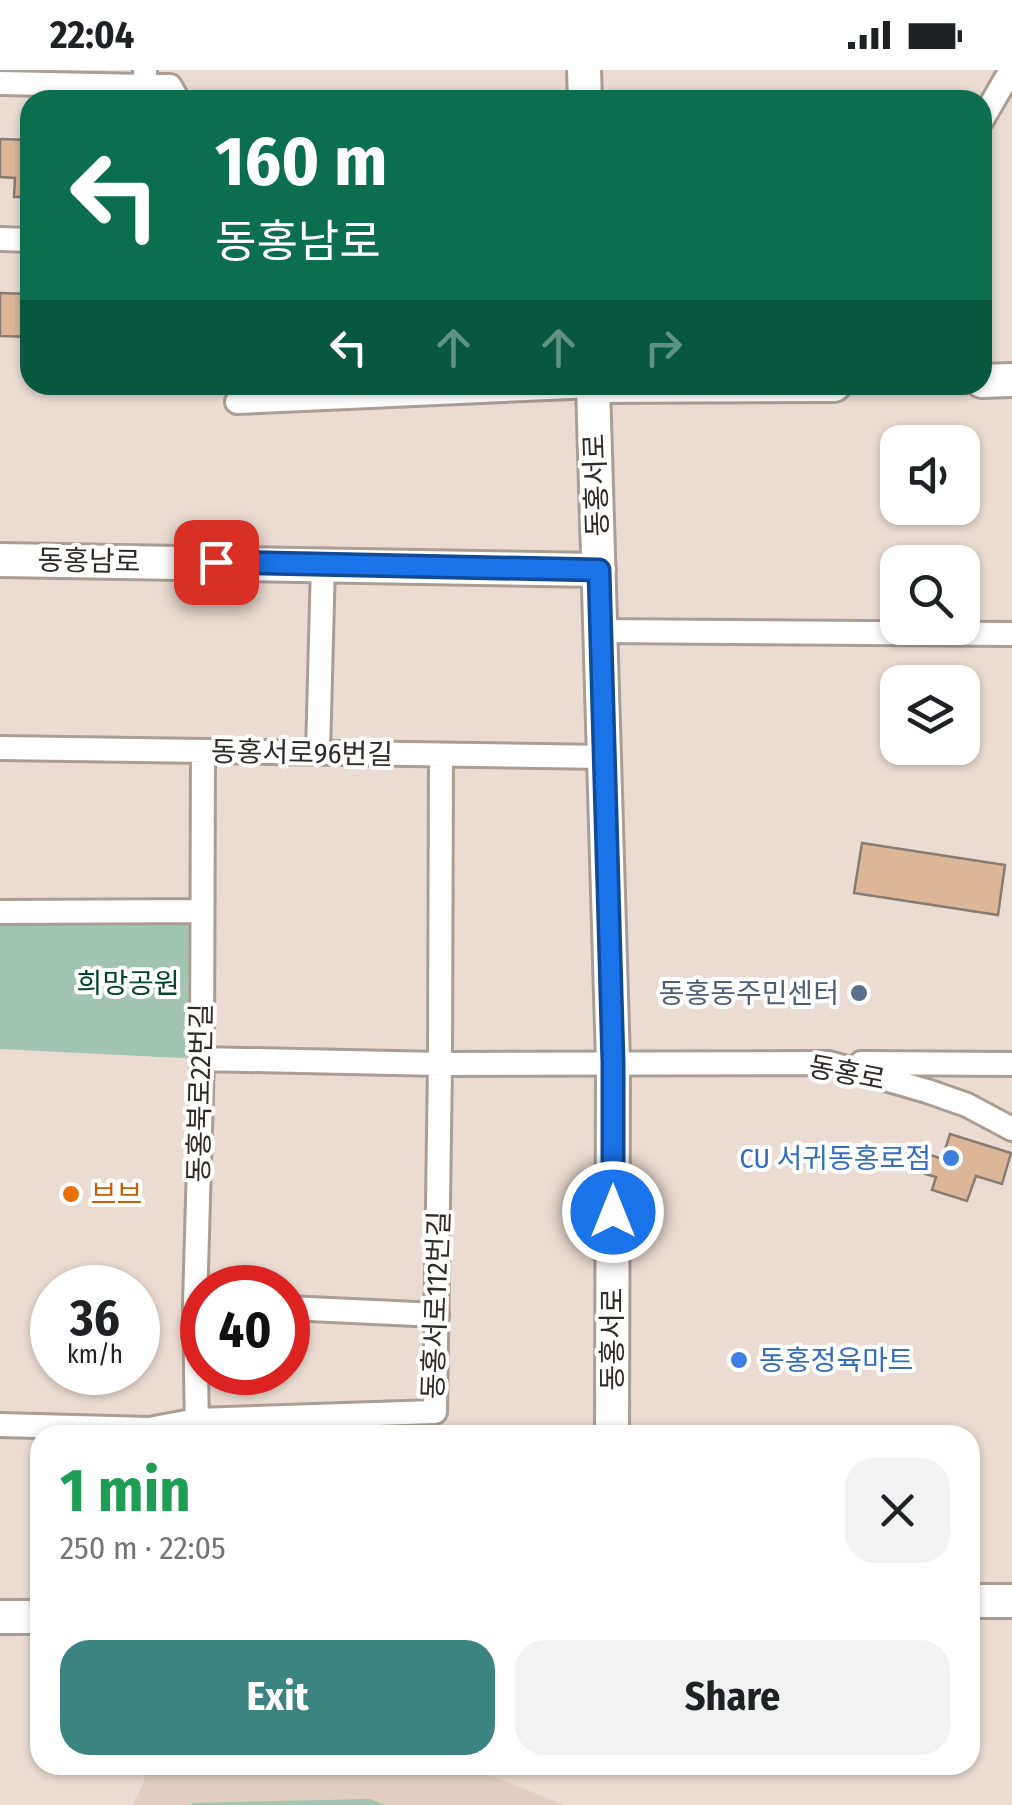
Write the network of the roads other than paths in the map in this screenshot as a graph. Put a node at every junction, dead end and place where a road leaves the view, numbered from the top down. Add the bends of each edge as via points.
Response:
1 (1011, 70) edge
2 (145, 78) edge
3 (0, 82) edge
4 (172, 90) edge
5 (992, 103) edge
6 (393, 395) edge
7 (593, 395) edge
8 (237, 402) dead end
9 (0, 560) edge
10 (324, 564) junction
11 (599, 570) junction
12 (601, 631) junction
13 (1012, 634) edge
14 (0, 748) edge
15 (203, 752) junction
16 (318, 754) junction
17 (441, 755) junction
18 (604, 757) junction
19 (202, 911) junction
20 (0, 912) edge
21 (202, 1059) junction
22 (613, 1063) junction
23 (440, 1064) junction
24 (829, 1064) junction
25 (1012, 1064) edge
26 (1012, 1129) edge
27 (199, 1265) edge
28 (310, 1309) edge
29 (437, 1315) junction
30 (198, 1395) edge
31 (197, 1425) edge
32 (229, 1425) edge
33 (612, 1425) edge
34 (0, 1426) edge
35 (30, 1427) edge
36 (1012, 1600) edge
37 (980, 1601) edge
38 (0, 1617) edge
39 (30, 1617) edge

1 - 5 street
2 - 3 street
2 - 4 street
6 - 8 street
7 - 11 street, 동홍서로
9 - 10 street, 동홍남로
10 - 11 street, 동홍남로
10 - 16 street
11 - 12 street, 동홍서로
12 - 13 street
12 - 18 street, 동홍서로
14 - 15 street, 동홍서로96번길
15 - 16 street, 동홍서로96번길
15 - 19 street, 동홍북로22번길
16 - 17 street, 동홍서로96번길
17 - 18 street, 동홍서로96번길
17 - 23 street
18 - 22 street, 동홍서로
19 - 20 street
19 - 21 street, 동홍북로22번길
21 - 23 street
21 - 27 street, 동홍북로22번길
22 - 23 street
22 - 24 street, 동홍로
22 - 33 street, 동홍서로
23 - 29 street, 동홍서로112번길
24 - 25 street
24 - 26 street, 동홍로 via 927,1090
28 - 29 street
29 - 32 street, 동홍서로112번길 via 435,1412
30 - 31 street, 동홍북로22번길
34 - 35 street, 동홍서로112번길
36 - 37 street
38 - 39 street

